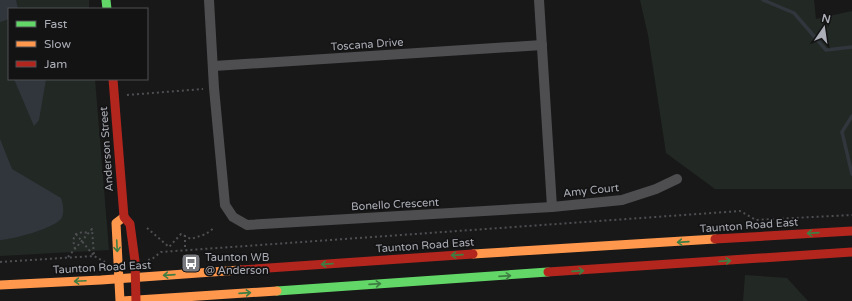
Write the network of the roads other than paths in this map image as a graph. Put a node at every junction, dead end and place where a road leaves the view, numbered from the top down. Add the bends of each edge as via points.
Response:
1 (209, 0) edge
2 (539, 0) edge
3 (542, 45) junction
4 (214, 66) junction
5 (113, 80) edge
6 (677, 179) dead end
7 (552, 207) junction
8 (124, 217) junction
9 (852, 231) edge
10 (852, 252) edge
11 (643, 255) junction
12 (538, 261) junction
13 (136, 278) junction
14 (119, 279) junction
15 (0, 284) edge
16 (136, 300) edge
17 (121, 301) edge

1 - 4 street
2 - 3 street
3 - 4 street, Toscana Drive
3 - 7 street
4 - 7 street, Bonello Crescent via 226,205 233,217 247,225
5 - 8 main road, Anderson Street
6 - 7 street, Amy Court via 622,200
8 - 13 main road, Anderson Street via 130,224
8 -> 14 main road, Anderson Street via 116,223
9 -> 11 main road, Taunton Road East
11 -> 10 main road, Taunton Road East
11 - 12 main road, Taunton Road East
12 -> 11 main road, Taunton Road East
12 -> 13 main road, Taunton Road East
16 -> 12 main road, Taunton Road East
13 - 14 main road, Taunton Road East
13 - 16 main road, Anderson Street
14 -> 15 main road, Taunton Road East
14 - 17 main road, Anderson Street
16 - 17 main road, Taunton Road East

